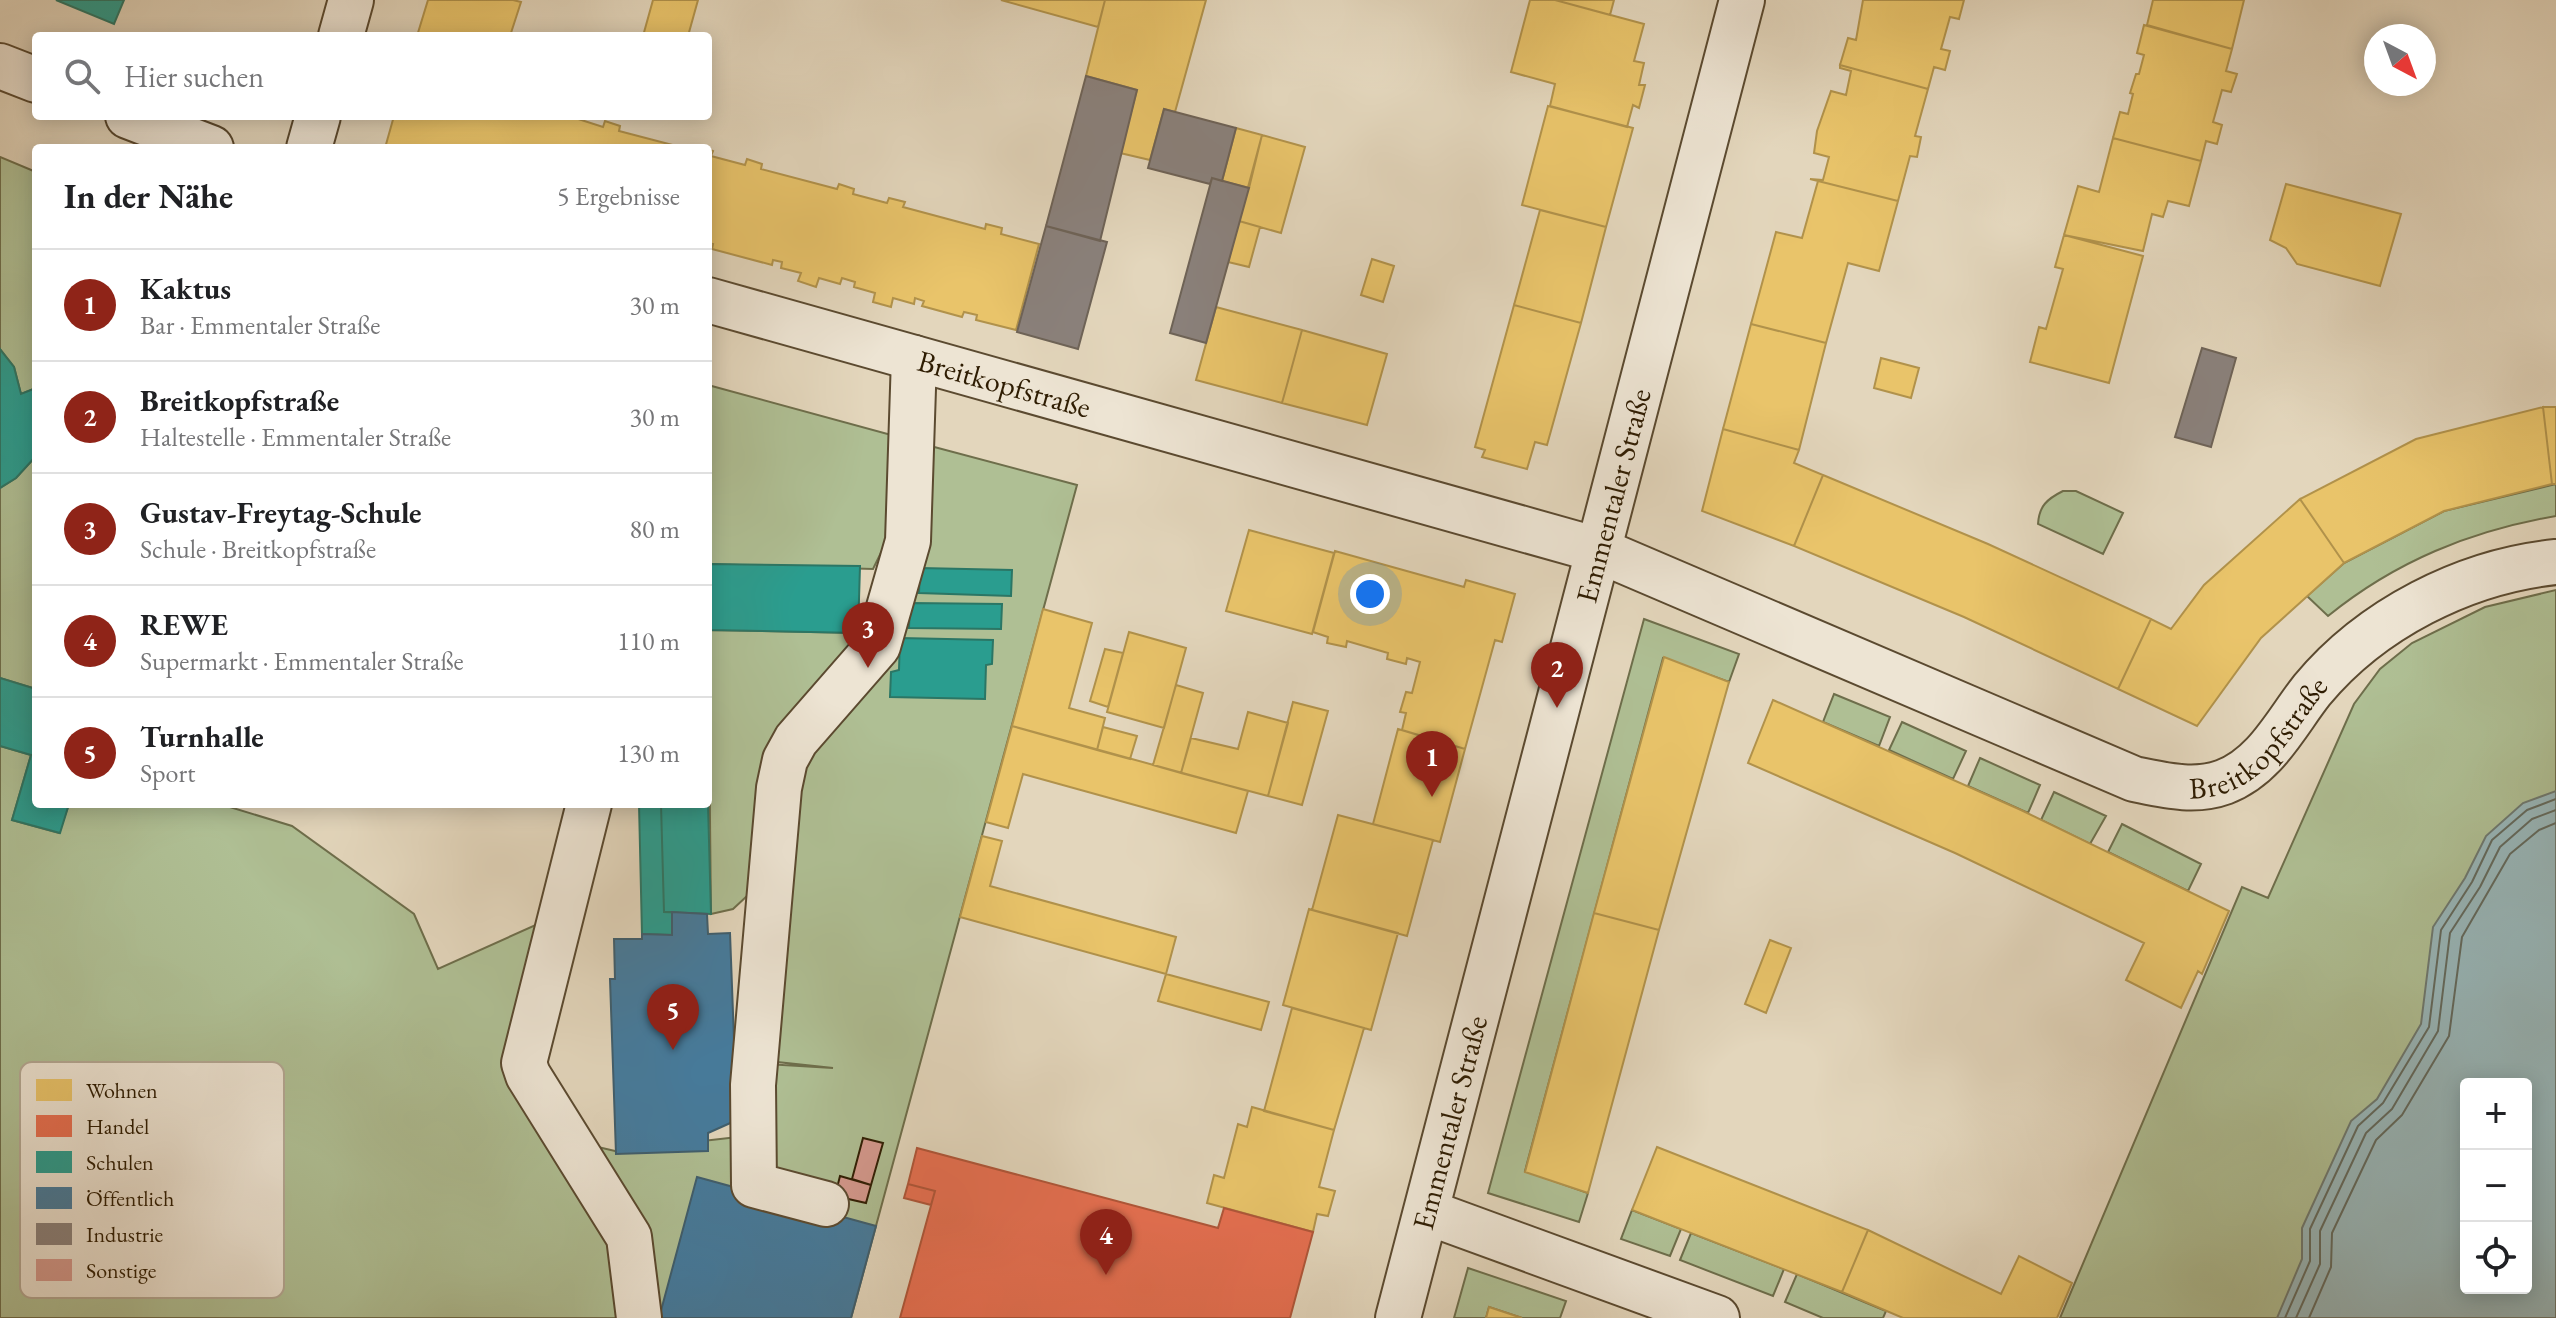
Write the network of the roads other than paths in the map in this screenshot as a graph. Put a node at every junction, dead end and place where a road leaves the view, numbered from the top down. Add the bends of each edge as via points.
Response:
1 (351, 0) edge
2 (1742, 0) edge
3 (342, 32) edge
4 (0, 66) edge
5 (32, 78) edge
6 (138, 120) edge
7 (317, 120) edge
8 (201, 144) edge
9 (310, 144) edge
10 (712, 301) edge
11 (914, 358) junction
12 (1598, 550) junction
13 (2556, 562) edge
14 (588, 808) edge
15 (826, 1204) dead end
16 (1427, 1212) junction
17 (639, 1318) edge
18 (1398, 1318) edge
19 (1717, 1318) edge

1 - 3 street
2 - 12 street, Emmentaler Straße
4 - 5 street
6 - 8 street
7 - 9 street
10 - 11 street, Breitkopfstraße
11 - 12 street, Breitkopfstraße
11 - 15 street via 908,541 878,646 796,740 779,788 753,1085 754,1185
12 - 13 street, Breitkopfstraße via 2134,779 2182,788 2224,782 2252,766 2316,686 2407,611 2476,579
12 - 16 street, Emmentaler Straße
14 - 17 street via 524,1063 629,1237
16 - 18 street, Emmentaler Straße
16 - 19 street

